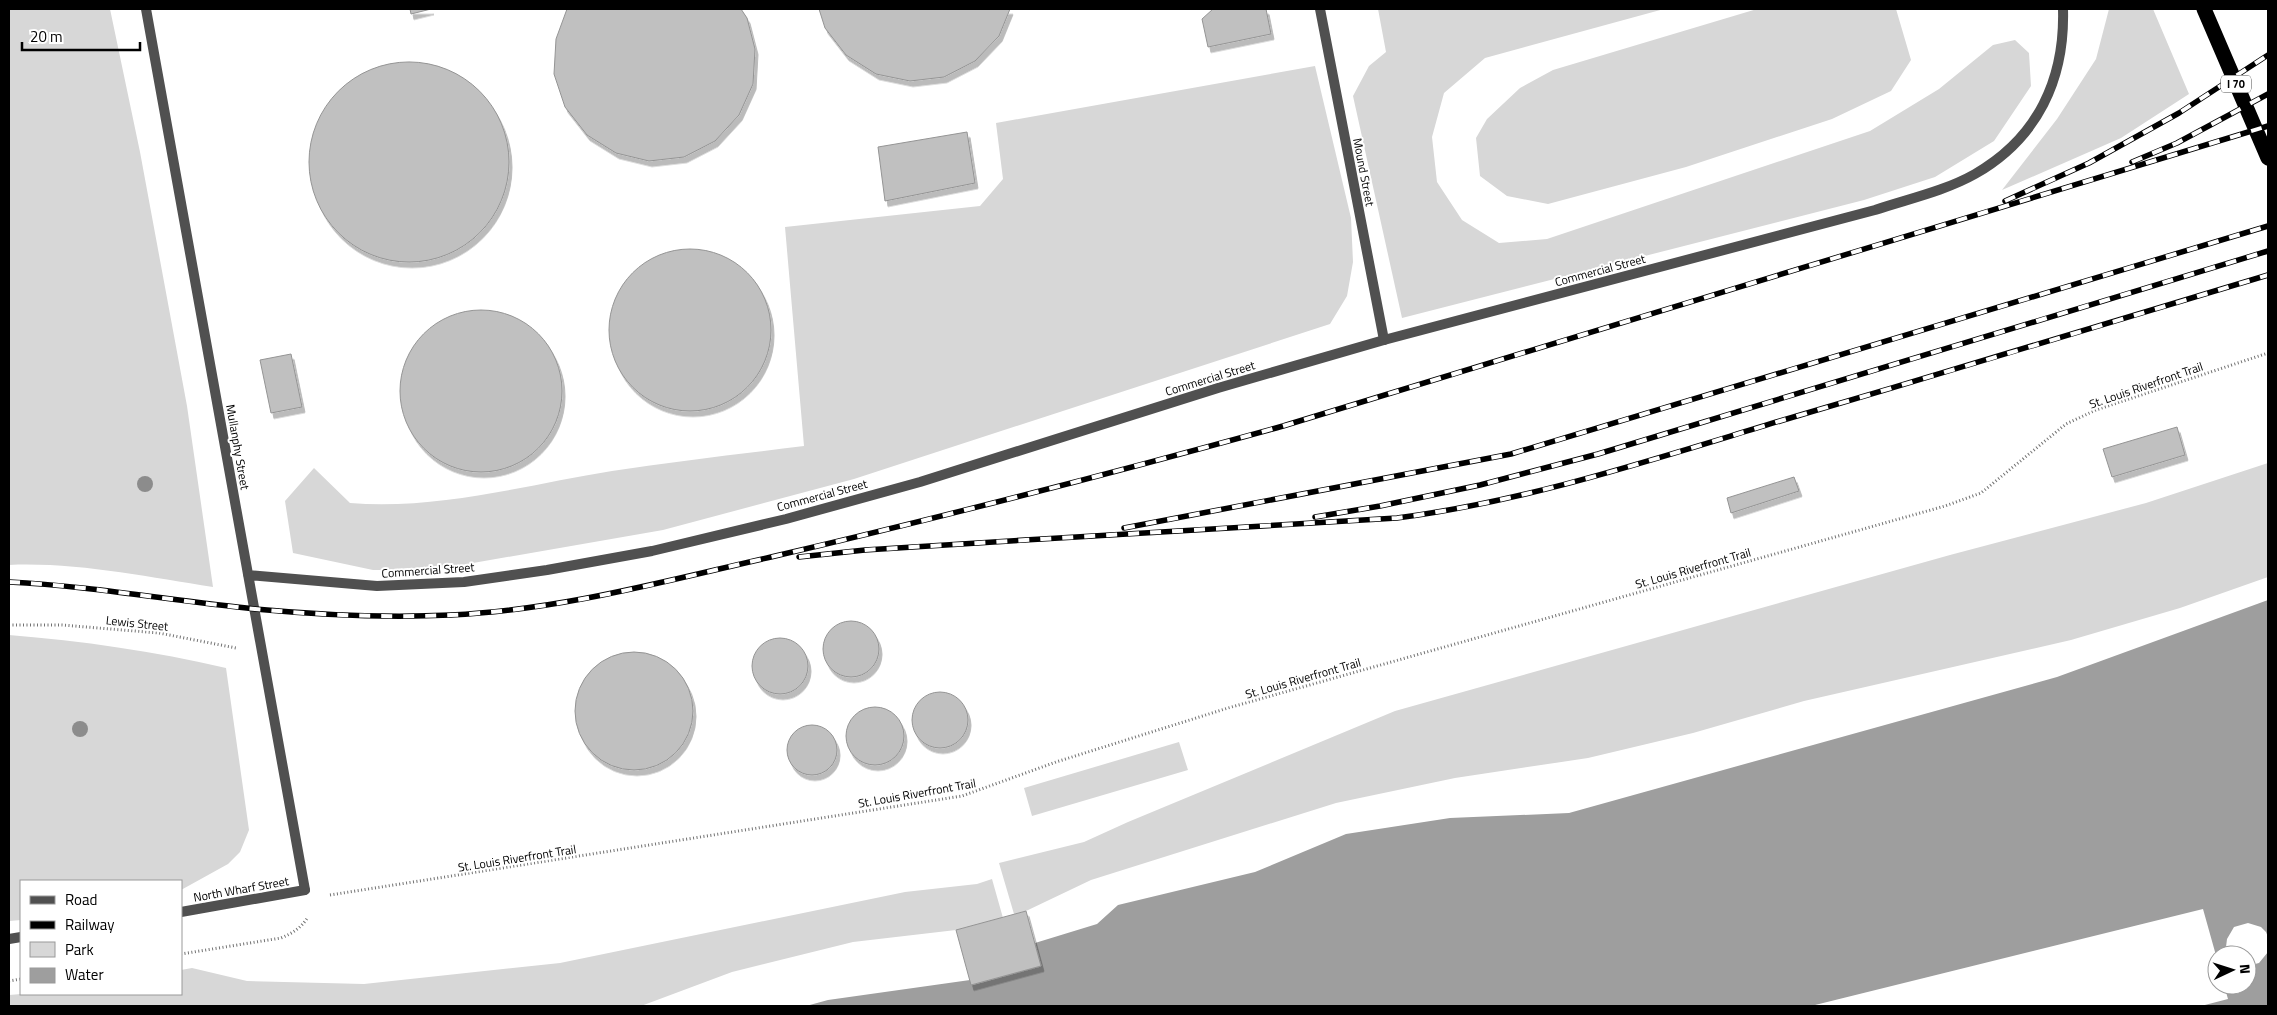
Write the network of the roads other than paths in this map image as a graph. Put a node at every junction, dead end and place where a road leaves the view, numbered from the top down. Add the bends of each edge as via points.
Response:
1 (146, 9) edge
2 (1320, 9) edge
3 (2063, 9) edge
4 (2204, 9) edge
5 (2268, 158) edge
6 (1384, 340) junction
7 (248, 575) junction
8 (305, 890) joint
9 (182, 912) edge

1 - 7 street, Mullanphy Street
2 - 6 street, Mound Street
3 - 6 street, Commercial Street via 2064,30 2055,80 2036,120 2007,152 1974,174 1875,210
4 - 5 highway, I 70
6 - 7 street, Commercial Street via 1218,388 920,482 652,551 464,582 377,586
7 - 8 street, Mullanphy Street
8 - 9 street, North Wharf Street

